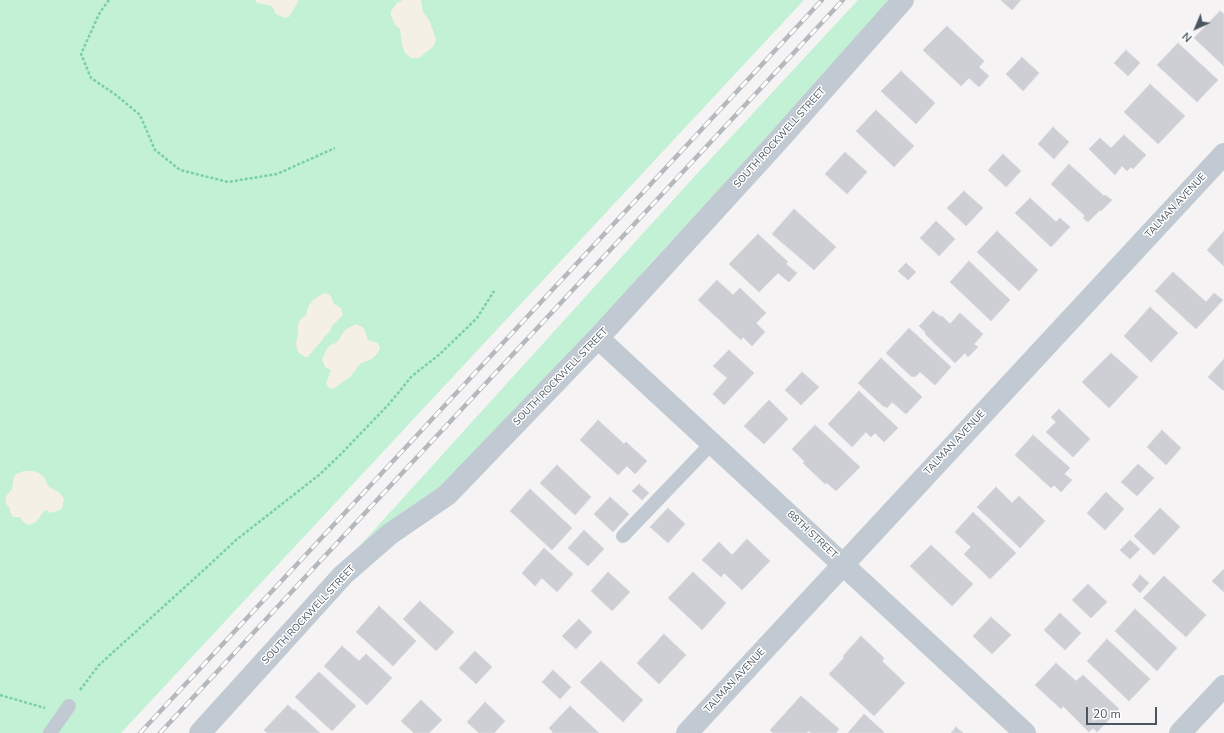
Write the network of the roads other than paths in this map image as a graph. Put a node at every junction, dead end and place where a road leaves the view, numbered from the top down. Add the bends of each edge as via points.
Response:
1 (903, 0) edge
2 (1224, 154) edge
3 (598, 338) junction
4 (712, 443) junction
5 (623, 536) dead end
6 (843, 564) junction
7 (1224, 686) edge
8 (68, 706) road end
9 (50, 733) edge
10 (200, 733) edge
11 (687, 733) edge
12 (1025, 733) edge
13 (1180, 733) edge

1 - 3 street, SOUTH ROCKWELL STREET
2 - 6 street, TALMAN AVENUE
3 - 4 street, 88TH STREET
3 - 10 street, SOUTH ROCKWELL STREET via 447,495 390,534 343,575
4 - 5 lane
4 - 6 street, 88TH STREET
6 - 11 street, TALMAN AVENUE
6 - 12 street, 88TH STREET
7 - 13 street
8 - 9 lane

